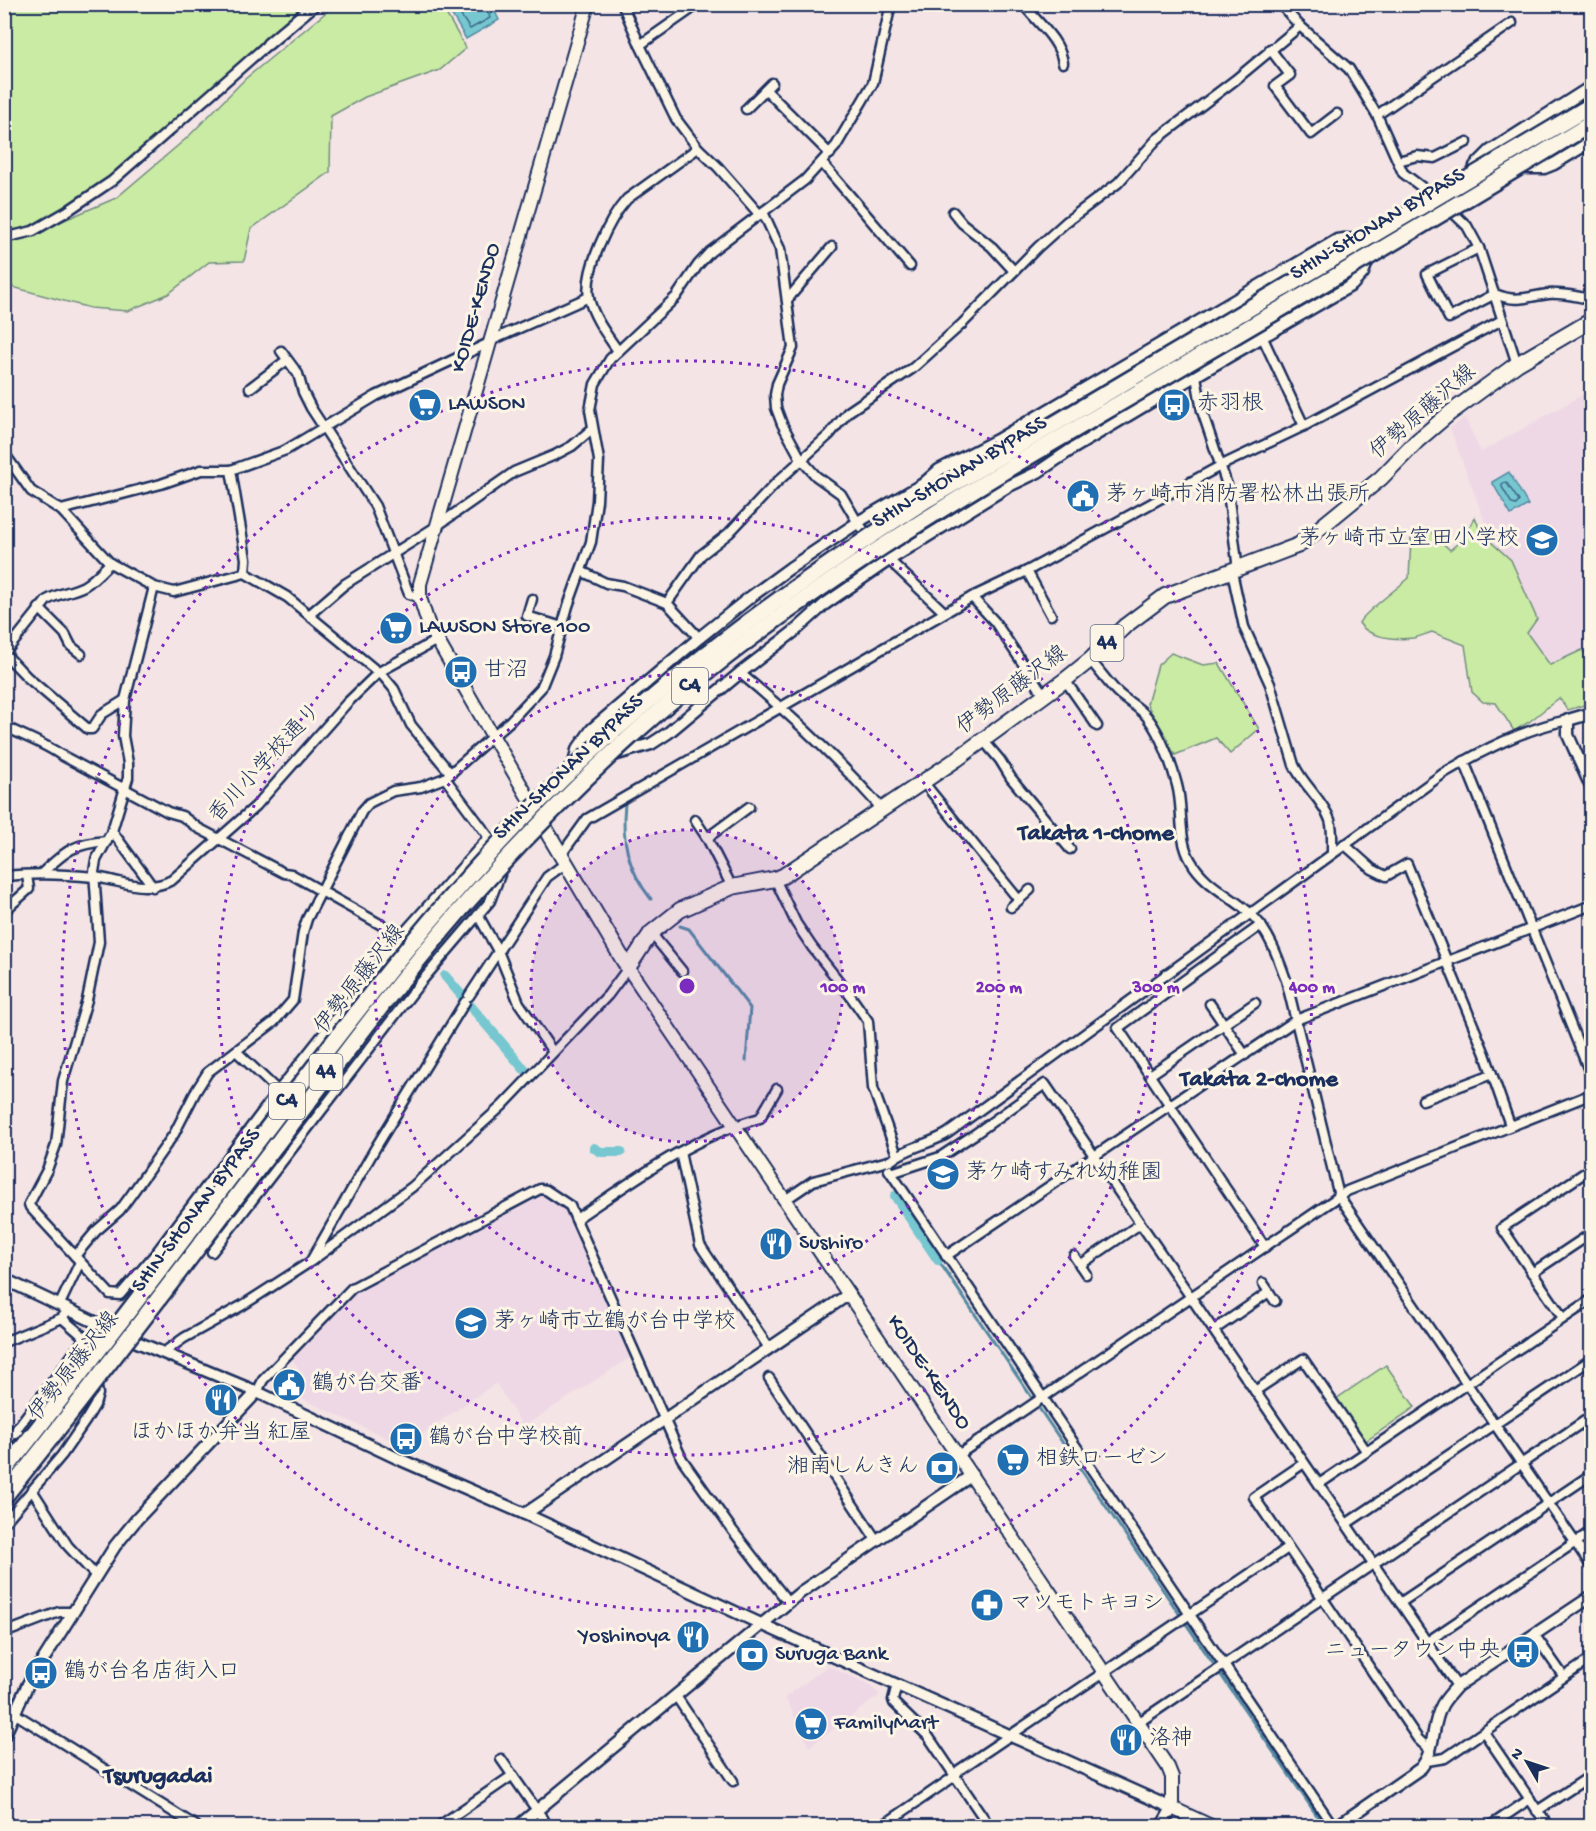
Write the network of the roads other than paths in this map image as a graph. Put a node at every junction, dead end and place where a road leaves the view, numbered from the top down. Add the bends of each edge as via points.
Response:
1 (315, 4) edge
2 (588, 4) edge
3 (622, 4) edge
4 (696, 4) edge
5 (1023, 4) edge
6 (1280, 4) edge
7 (889, 5) edge
8 (1512, 22) dead end
9 (1300, 26) junction
10 (268, 45) joint
11 (639, 45) junction
12 (1270, 49) junction
13 (1063, 63) dead end
14 (1592, 86) edge
15 (1592, 105) edge
16 (746, 109) dead end
17 (1337, 114) dead end
18 (1377, 115) junction
19 (1592, 123) edge
20 (1592, 141) edge
21 (1467, 142) dead end
22 (698, 148) junction
23 (830, 154) junction
24 (1398, 161) junction
25 (822, 164) junction
26 (1459, 196) junction
27 (1444, 204) junction
28 (953, 212) dead end
29 (762, 213) junction
30 (4, 238) edge
31 (1374, 243) junction
32 (832, 247) dead end
33 (1479, 248) junction
34 (910, 266) dead end
35 (1014, 271) junction
36 (1495, 294) junction
37 (589, 297) junction
38 (787, 300) junction
39 (1592, 300) edge
40 (1502, 320) junction
41 (1592, 320) edge
42 (1181, 332) junction
43 (1262, 336) junction
44 (489, 342) junction
45 (281, 351) dead end
46 (618, 351) junction
47 (287, 360) junction
48 (1517, 364) junction
49 (1199, 374) junction
50 (250, 388) dead end
51 (1304, 426) junction
52 (324, 428) junction
53 (592, 429) junction
54 (4, 453) edge
55 (801, 459) junction
56 (1222, 465) junction
57 (231, 470) junction
58 (61, 510) junction
59 (858, 523) junction
60 (435, 528) junction
61 (392, 555) junction
62 (889, 560) junction
63 (110, 563) junction
64 (1235, 570) junction
65 (581, 571) junction
66 (1027, 571) junction
67 (246, 573) junction
68 (154, 587) junction
69 (972, 597) junction
70 (420, 598) junction
71 (532, 599) dead end
72 (667, 603) junction
73 (39, 608) junction
74 (944, 612) junction
75 (309, 615) junction
76 (1051, 615) dead end
77 (562, 627) junction
78 (699, 638) junction
79 (437, 640) junction
80 (5, 654) edge
81 (81, 654) dead end
82 (1090, 660) junction
83 (379, 672) junction
84 (740, 673) junction
85 (1065, 680) junction
86 (1044, 695) junction
87 (125, 700) junction
88 (780, 706) junction
89 (1592, 713) edge
90 (1568, 720) junction
91 (4, 726) edge
92 (1097, 726) dead end
93 (492, 736) junction
94 (983, 740) junction
95 (1464, 761) junction
96 (448, 776) junction
97 (924, 783) junction
98 (124, 789) junction
99 (1592, 789) edge
100 (749, 807) dead end
101 (882, 809) junction
102 (538, 815) junction
103 (695, 820) dead end
104 (112, 831) junction
105 (489, 837) junction
106 (707, 838) junction
107 (220, 839) junction
108 (107, 841) junction
109 (1344, 844) junction
110 (1070, 849) dead end
111 (497, 851) junction
112 (1332, 853) junction
113 (564, 859) junction
114 (495, 865) junction
115 (40, 874) junction
116 (27, 875) junction
117 (4, 876) edge
118 (94, 877) junction
119 (775, 879) junction
120 (153, 886) junction
121 (732, 887) junction
122 (1030, 890) dead end
123 (321, 892) junction
124 (1019, 900) junction
125 (1592, 905) edge
126 (1011, 907) dead end
127 (4, 911) edge
128 (1251, 914) junction
129 (478, 915) junction
130 (1261, 925) junction
131 (1532, 929) junction
132 (651, 933) junction
133 (401, 936) junction
134 (498, 951) junction
135 (1447, 962) junction
136 (628, 968) junction
137 (682, 972) dead end
138 (370, 975) junction
139 (384, 983) junction
140 (1255, 1003) dead end
141 (1210, 1005) dead end
142 (1296, 1020) junction
143 (1224, 1024) junction
144 (236, 1051) junction
145 (553, 1052) junction
146 (1245, 1055) junction
147 (1492, 1074) junction
148 (1150, 1075) junction
149 (1592, 1078) edge
150 (777, 1089) dead end
151 (278, 1090) junction
152 (1592, 1094) edge
153 (1423, 1100) dead end
154 (1170, 1105) junction
155 (734, 1125) junction
156 (1510, 1125) junction
157 (680, 1152) junction
158 (897, 1155) junction
159 (1094, 1156) junction
160 (884, 1162) junction
161 (1592, 1168) edge
162 (891, 1173) junction
163 (1339, 1196) junction
164 (785, 1200) junction
165 (218, 1214) junction
166 (576, 1219) junction
167 (237, 1220) junction
168 (1140, 1224) junction
169 (1592, 1233) edge
170 (1265, 1246) junction
171 (212, 1252) dead end
172 (156, 1253) junction
173 (946, 1256) junction
174 (1074, 1256) dead end
175 (78, 1259) junction
176 (310, 1262) junction
177 (1080, 1265) junction
178 (1532, 1273) junction
179 (1086, 1274) dead end
180 (4, 1279) edge
181 (1263, 1283) dead end
182 (152, 1287) junction
183 (1269, 1292) junction
184 (849, 1294) junction
185 (1190, 1298) junction
186 (1592, 1299) edge
187 (1275, 1301) dead end
188 (64, 1306) junction
189 (62, 1318) junction
190 (1563, 1318) junction
191 (1214, 1330) junction
192 (121, 1334) junction
193 (5, 1343) edge
194 (769, 1348) junction
195 (163, 1353) junction
196 (1592, 1359) edge
197 (95, 1375) junction
198 (769, 1378) dead end
199 (1467, 1383) junction
200 (1255, 1391) junction
201 (256, 1392) junction
202 (1039, 1400) junction
203 (1592, 1416) edge
204 (664, 1419) junction
205 (1494, 1424) junction
206 (15, 1431) junction
207 (31, 1444) junction
208 (4, 1445) edge
209 (1367, 1452) junction
210 (958, 1455) junction
211 (1304, 1462) junction
212 (1521, 1464) junction
213 (4, 1471) edge
214 (1592, 1474) edge
215 (972, 1475) junction
216 (4, 1477) edge
217 (1319, 1484) junction
218 (32, 1490) junction
219 (4, 1491) edge
220 (4, 1497) edge
221 (1548, 1503) junction
222 (525, 1514) junction
223 (4, 1523) edge
224 (1346, 1524) junction
225 (1592, 1531) edge
226 (877, 1541) junction
227 (1575, 1542) junction
228 (1288, 1548) junction
229 (1373, 1564) junction
230 (1592, 1567) edge
231 (96, 1576) junction
232 (1592, 1596) edge
233 (1322, 1598) junction
234 (788, 1602) junction
235 (1400, 1603) junction
236 (74, 1612) junction
237 (1185, 1617) junction
238 (761, 1624) junction
239 (4, 1633) edge
240 (1534, 1634) junction
241 (1427, 1642) junction
242 (1592, 1658) edge
243 (1220, 1668) junction
244 (1105, 1672) junction
245 (1564, 1677) junction
246 (897, 1684) junction
247 (1457, 1686) junction
248 (676, 1696) junction
249 (14, 1713) junction
250 (1138, 1723) junction
251 (1484, 1732) junction
252 (1011, 1735) junction
253 (4, 1736) edge
254 (1429, 1756) junction
255 (501, 1759) dead end
256 (1592, 1774) edge
257 (513, 1775) junction
258 (955, 1776) junction
259 (733, 1781) dead end
260 (1530, 1799) junction
261 (1172, 1808) junction
262 (537, 1811) junction
263 (1537, 1811) junction
264 (196, 1827) edge
265 (439, 1827) edge
266 (518, 1827) edge
267 (548, 1827) edge
268 (882, 1827) edge
269 (989, 1827) edge
270 (1162, 1827) edge
271 (1212, 1827) edge
272 (1335, 1827) edge
273 (1490, 1827) edge
274 (1548, 1827) edge

1 - 10 street
2 - 44 main road, KOIDE-KENDO
3 - 11 street
4 - 11 street
5 - 13 street via 1057,44
6 - 9 street
7 - 23 street via 873,82
8 - 18 street
9 - 12 street
9 - 18 street via 1349,69
10 - 30 street via 112,181 33,231
11 - 22 street via 676,119
12 - 17 street via 1290,75 1275,86 1311,134
12 - 35 street via 1157,139 1118,183 1066,222
14 - 26 street via 1490,151 1475,166 1468,190
15 - 213 highway, SHIN-SHONAN BYPASS / C4, bridge via 891,522 746,622 637,710 535,805 402,955
16 - 23 street via 769,86
18 - 24 street
19 - 220 highway, SHIN-SHONAN BYPASS / C4, bridge via 887,543 760,631 634,733 510,855 415,964
20 - 26 street via 1554,164 1510,169
21 - 24 street via 1435,158 1417,156
22 - 29 street
22 - 37 street via 617,209 592,268
23 - 25 street
24 - 27 street via 1403,172
25 - 29 street
25 - 34 street
26 - 27 street
27 - 31 street
27 - 33 street via 1467,226
28 - 35 street
29 - 38 street via 780,249
29 - 46 street via 710,252 676,297
31 - 42 street via 1337,240
31 - 43 street via 1363,273 1352,285
32 - 38 street
33 - 36 street
33 - 36 street via 1427,274 1449,318
35 - 55 street via 913,368 856,405
36 - 39 street via 1515,300 1547,294 1570,294
36 - 40 street
37 - 44 street
37 - 46 street
38 - 55 street via 793,348 777,384 776,408
40 - 48 street
40 - 51 street
41 - 48 main road, 伊勢原藤沢線 / 44
42 - 49 street
42 - 59 street via 949,464
43 - 49 street
43 - 51 street
44 - 52 street via 376,396
44 - 60 main road, KOIDE-KENDO
45 - 47 street
46 - 53 street via 595,384 590,410
47 - 50 street
47 - 52 street
48 - 64 main road, 伊勢原藤沢線 / 44 via 1450,413 1381,478 1299,545
49 - 56 street via 1202,411
49 - 62 street
51 - 56 street
52 - 57 street via 286,450
52 - 61 street via 375,506
53 - 60 street via 572,446 514,472
53 - 65 street via 599,460 597,501 591,542
54 - 58 street via 31,491
55 - 59 street via 841,494
55 - 72 street via 729,533 701,555
56 - 64 street
56 - 66 street
57 - 58 street via 201,470
57 - 67 street
58 - 63 street
59 - 62 street
59 - 78 street via 790,568
60 - 61 street
60 - 70 main road, KOIDE-KENDO via 423,568
61 - 70 street via 409,594
61 - 75 street via 345,584
62 - 74 street
62 - 84 street via 825,604
63 - 68 street
63 - 73 street via 92,581 55,595
64 - 82 main road, 伊勢原藤沢線 / 44 via 1152,604
64 - 112 street via 1233,585 1244,627 1270,684 1294,765 1329,819
65 - 72 street
65 - 77 street
66 - 69 street
66 - 76 street
67 - 68 street via 174,592
67 - 75 street
68 - 87 street
69 - 74 street
69 - 86 street via 995,622
70 - 79 main road, KOIDE-KENDO via 422,611
71 - 77 street via 527,616
72 - 78 street
73 - 80 street
73 - 81 street
74 - 88 street
75 - 83 street
77 - 93 street via 541,688
78 - 102 street via 592,729 577,750 571,774
79 - 83 street, 香川小学校通り
79 - 93 main road, KOIDE-KENDO
80 - 87 street via 88,729 102,714
82 - 85 main road, 伊勢原藤沢線 / 44
82 - 128 street via 1116,691 1148,718 1157,735 1178,788 1180,824 1190,860 1204,878
83 - 96 street
83 - 107 street, 香川小学校通り via 256,806
84 - 88 street
84 - 102 street via 668,734 651,744 608,757
85 - 86 main road, 伊勢原藤沢線 / 44
85 - 92 street
86 - 94 main road, 伊勢原藤沢線 / 44
87 - 98 street via 123,736 128,778
88 - 101 street
88 - 113 street via 587,819
89 - 90 street
90 - 95 street via 1512,738
90 - 99 street via 1568,735
91 - 98 street
93 - 96 street
93 - 102 main road, KOIDE-KENDO
94 - 97 main road, 伊勢原藤沢線 / 44
94 - 110 street
95 - 109 street
95 - 131 street
96 - 105 street
96 - 123 street via 421,787 393,791 369,803
97 - 101 main road, 伊勢原藤沢線 / 44
97 - 124 street
98 - 104 street
98 - 107 street
100 - 106 street
101 - 119 main road, 伊勢原藤沢線 / 44
102 - 111 main road, 伊勢原藤沢線 / 44
102 - 113 main road
102 - 114 main road, 伊勢原藤沢線 / 44
103 - 106 street
104 - 108 street
104 - 120 street
105 - 111 street
105 - 133 street
106 - 121 street
107 - 120 street, 香川小学校通り via 172,880
107 - 123 street
108 - 115 street via 74,847
108 - 118 street via 96,860
109 - 112 street
109 - 135 street via 1372,870 1386,876 1407,864
111 - 139 main road, 伊勢原藤沢線 / 44
112 - 128 street
113 - 134 street
113 - 136 main road
114 - 129 street via 500,875 496,890
114 - 165 main road, 伊勢原藤沢線 / 44 via 361,1027
115 - 116 street
115 - 118 street
116 - 117 street
116 - 127 street via 29,889
118 - 120 street
118 - 175 street via 99,942 63,1081 56,1145 29,1204
119 - 121 main road, 伊勢原藤沢線 / 44
119 - 158 street via 812,947 868,1021 873,1088
121 - 132 main road, 伊勢原藤沢線 / 44 via 680,910
122 - 124 street
123 - 133 street
123 - 144 street via 303,933 294,1000 274,1022
124 - 126 street
125 - 131 street
128 - 130 street
128 - 158 street via 948,1133
129 - 134 street
129 - 167 street via 420,983
130 - 142 street via 1279,960
130 - 148 street via 1118,1028
131 - 135 street
131 - 149 street
132 - 136 main road, 伊勢原藤沢線 / 44
132 - 137 street
133 - 138 street
134 - 145 street via 519,1003
134 - 176 street via 376,1147
135 - 142 street
135 - 147 street
136 - 145 street via 608,995
136 - 155 main road, KOIDE-KENDO
138 - 139 main road
138 - 151 street
139 - 182 main road, 伊勢原藤沢線 / 44
140 - 143 street
141 - 143 street
142 - 146 street
142 - 163 street
143 - 146 street
143 - 148 street
144 - 151 street
144 - 175 street via 208,1072 174,1134 120,1210 96,1231
145 - 176 street via 502,1106 412,1187
146 - 154 street
147 - 153 street
147 - 156 street
148 - 154 street
150 - 155 street via 760,1118
151 - 172 street
152 - 156 street
154 - 159 street
154 - 170 street
155 - 157 street
155 - 164 main road, KOIDE-KENDO
156 - 163 street
157 - 166 street
157 - 194 street via 700,1245
158 - 160 street
159 - 162 street via 1045,1084 940,1157
159 - 168 street
159 - 173 street
160 - 162 street
160 - 164 street via 813,1182
161 - 178 street via 1502,1228
162 - 173 street
163 - 170 street
163 - 199 street
164 - 184 main road, KOIDE-KENDO
165 - 167 street
165 - 192 main road, 伊勢原藤沢線 / 44
166 - 201 street via 570,1206 540,1189 352,1288 262,1380
166 - 204 street
167 - 171 street
168 - 177 street
168 - 185 street
169 - 178 street
170 - 185 street
172 - 175 street via 120,1295 110,1294
172 - 182 street
173 - 202 street
174 - 177 street
175 - 188 street
176 - 195 street
177 - 179 street
178 - 190 street
180 - 188 street
181 - 183 street
182 - 192 main road, 伊勢原藤沢線 / 44
183 - 187 street
183 - 191 street
184 - 194 street
184 - 210 main road, KOIDE-KENDO
185 - 191 street
185 - 202 street
186 - 190 street
188 - 189 street
188 - 192 street
189 - 193 street
189 - 206 street via 82,1333 83,1341
190 - 199 street
191 - 200 street
192 - 195 street
192 - 197 main road, 伊勢原藤沢線 / 44
192 - 207 main road, 伊勢原藤沢線 / 44
194 - 204 street
195 - 201 street
196 - 205 street
197 - 218 street via 95,1405 62,1455
197 - 219 main road, 伊勢原藤沢線 / 44
198 - 226 street
199 - 205 street
199 - 209 street
200 - 209 street via 1303,1359
200 - 211 street
201 - 222 street
201 - 231 street via 131,1526
202 - 210 street
202 - 237 street
203 - 212 street
204 - 222 street
204 - 234 street via 682,1459
205 - 212 street
205 - 224 street
206 - 207 street
206 - 208 street
207 - 216 main road, 伊勢原藤沢線 / 44
209 - 217 street
210 - 215 main road, KOIDE-KENDO
211 - 217 street
211 - 228 street via 1254,1497
212 - 221 street
212 - 229 street
214 - 221 street
215 - 226 street
215 - 244 main road, KOIDE-KENDO
217 - 224 street
218 - 223 street
218 - 231 street via 68,1546
221 - 227 street
221 - 235 street
222 - 238 street
224 - 229 street
225 - 227 street
226 - 234 street
227 - 230 street
227 - 241 street
228 - 233 street
228 - 237 street
229 - 233 street
229 - 235 street
231 - 236 street
232 - 240 street
233 - 243 street
233 - 254 street
234 - 238 street
235 - 241 street
236 - 239 street via 59,1612
236 - 249 street
237 - 243 street
237 - 244 street
238 - 246 street
238 - 248 street
240 - 245 street
240 - 247 street
241 - 247 street
242 - 245 street
243 - 250 street
243 - 272 street
244 - 250 main road, KOIDE-KENDO
244 - 252 street
245 - 251 street
246 - 252 street
246 - 258 street via 894,1703 928,1737
247 - 254 street via 1442,1705
248 - 259 street
248 - 262 street
249 - 253 street
249 - 264 street
250 - 261 main road, KOIDE-KENDO via 1168,1767
251 - 254 street via 1445,1758
251 - 260 street
252 - 258 street
252 - 261 street
254 - 272 street via 1411,1777
255 - 257 street
256 - 263 street
257 - 262 street
257 - 265 street
258 - 268 street
258 - 269 street
260 - 263 street
260 - 273 street
261 - 270 street
261 - 271 main road
262 - 266 street
262 - 267 street
263 - 274 street

